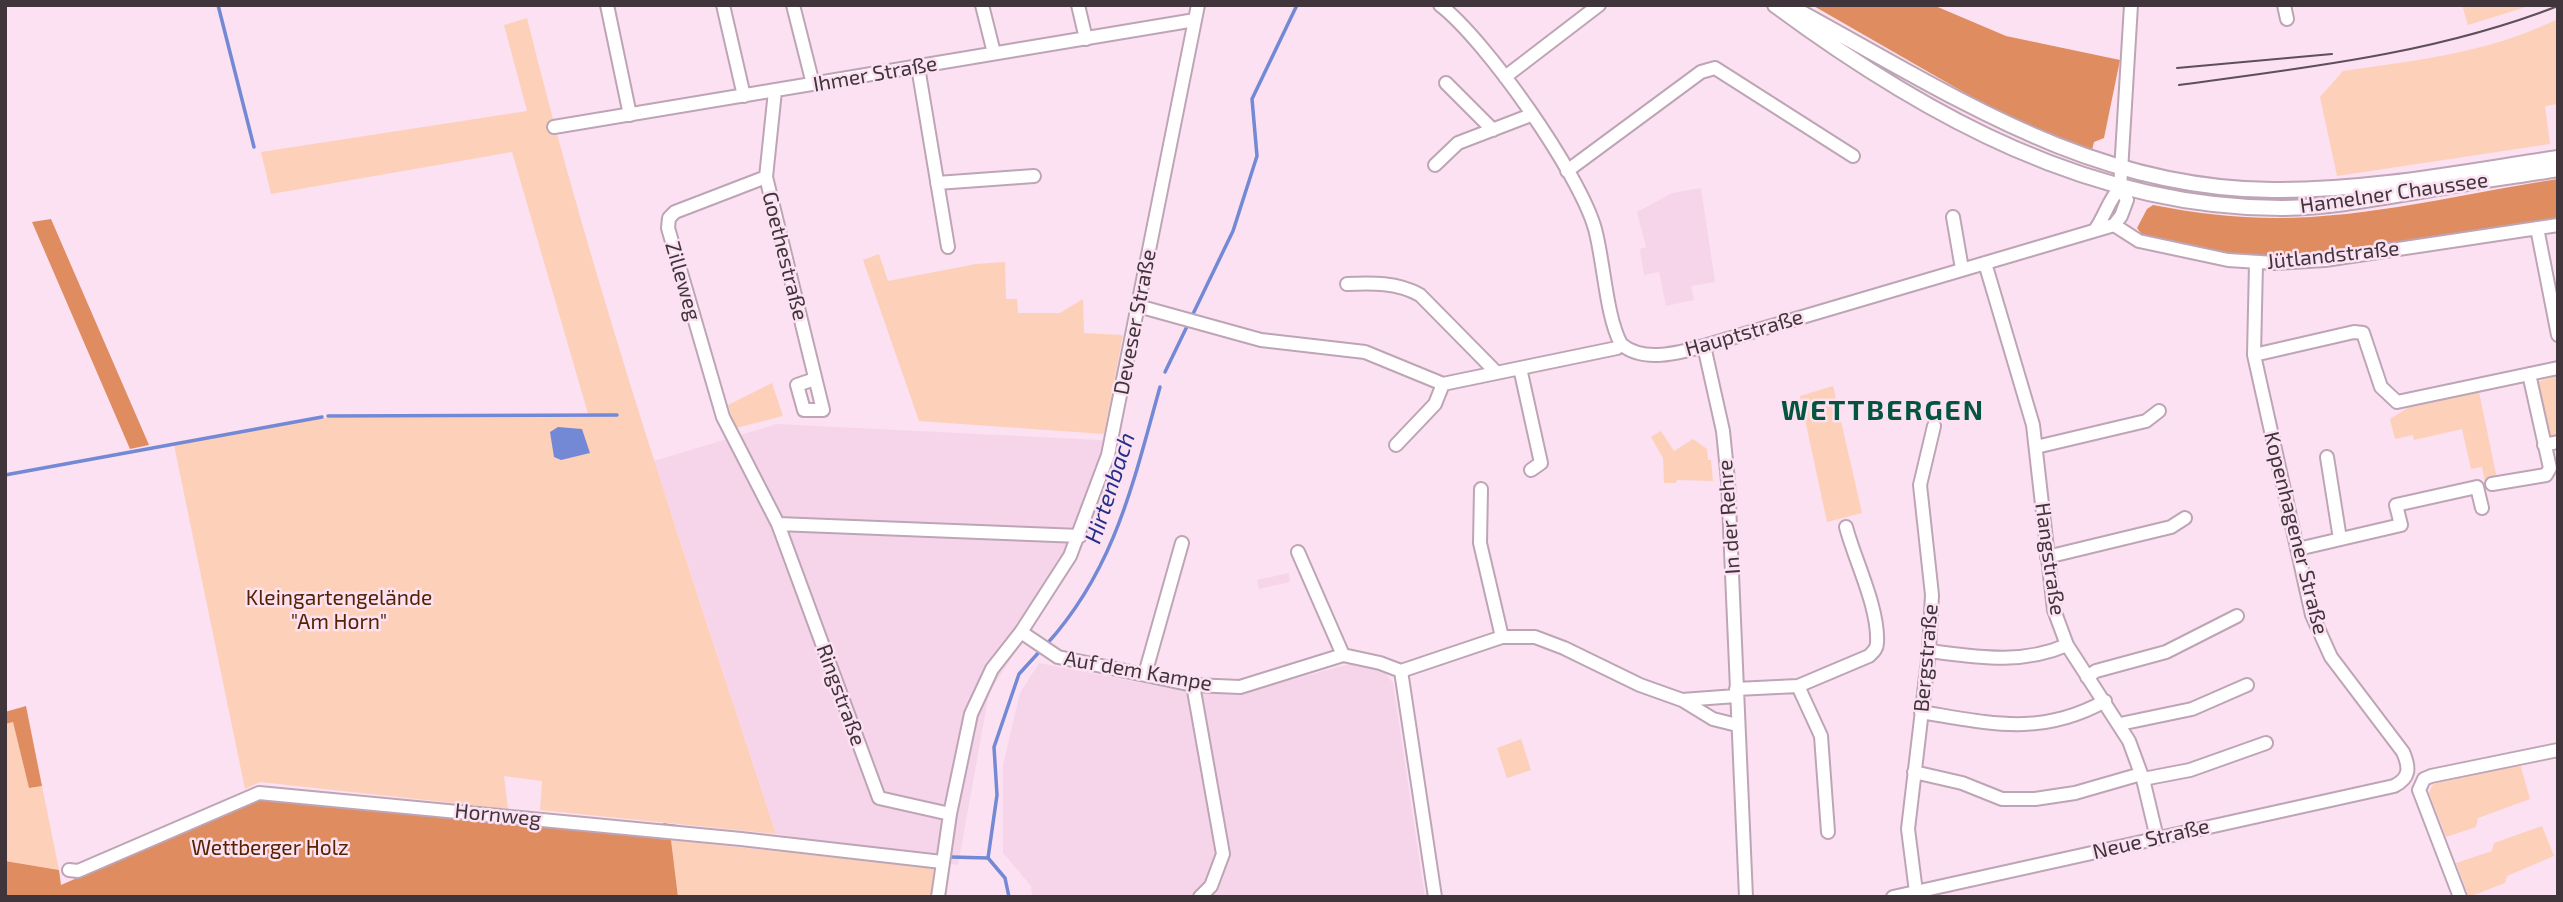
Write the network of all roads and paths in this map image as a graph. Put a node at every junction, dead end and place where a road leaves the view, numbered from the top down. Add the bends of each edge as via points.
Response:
1 (607, 5) edge
2 (723, 5) edge
3 (793, 5) edge
4 (982, 5) edge
5 (1078, 5) edge
6 (1198, 5) edge
7 (1440, 5) edge
8 (1599, 5) edge
9 (1775, 5) edge
10 (1787, 5) edge
11 (2131, 5) edge
12 (2284, 5) edge
13 (2287, 19) dead end
14 (1195, 20) junction
15 (1086, 38) junction
16 (994, 53) junction
17 (918, 67) junction
18 (1505, 77) junction
19 (1446, 83) dead end
20 (813, 84) junction
21 (775, 91) junction
22 (744, 96) junction
23 (631, 115) junction
24 (1531, 115) junction
25 (554, 127) dead end
26 (1493, 131) junction
27 (1853, 156) dead end
28 (2558, 158) edge
29 (1434, 165) dead end
30 (2123, 168) junction
31 (2558, 169) edge
32 (1567, 171) junction
33 (1034, 176) dead end
34 (766, 177) junction
35 (937, 183) junction
36 (2120, 188) junction
37 (1953, 216) dead end
38 (2114, 225) junction
39 (2558, 225) edge
40 (2537, 228) junction
41 (2095, 230) junction
42 (948, 247) dead end
43 (1985, 263) junction
44 (2256, 263) junction
45 (1962, 269) junction
46 (1346, 284) dead end
47 (1138, 306) junction
48 (2558, 335) edge
49 (1621, 344) junction
50 (1704, 346) junction
51 (2254, 355) junction
52 (1520, 368) junction
53 (2558, 368) edge
54 (1496, 372) junction
55 (2529, 374) junction
56 (815, 379) dead end
57 (1443, 384) junction
58 (2159, 411) dead end
59 (1934, 426) dead end
60 (2558, 442) edge
61 (737, 444) joint
62 (1396, 445) dead end
63 (2544, 445) junction
64 (2036, 447) junction
65 (2328, 457) dead end
66 (1531, 471) dead end
67 (2492, 484) dead end
68 (1481, 489) dead end
69 (2482, 508) dead end
70 (2185, 518) dead end
71 (778, 524) junction
72 (1846, 527) dead end
73 (1080, 536) junction
74 (2340, 539) junction
75 (1182, 544) dead end
76 (2298, 549) junction
77 (1298, 552) dead end
78 (2047, 556) junction
79 (2237, 615) dead end
80 (1021, 632) junction
81 (1502, 637) junction
82 (2067, 645) junction
83 (1929, 651) junction
84 (1343, 656) junction
85 (1401, 671) junction
86 (1145, 674) junction
87 (2087, 677) junction
88 (1193, 685) junction
89 (2247, 685) dead end
90 (1798, 686) junction
91 (1736, 693) junction
92 (1682, 700) junction
93 (2105, 701) junction
94 (1922, 712) junction
95 (2120, 724) junction
96 (1737, 725) junction
97 (2266, 743) dead end
98 (2558, 750) edge
99 (1914, 772) junction
100 (2142, 777) junction
101 (2406, 778) joint
102 (950, 814) junction
103 (1828, 832) dead end
104 (2157, 838) junction
105 (942, 862) junction
106 (69, 870) dead end
107 (1916, 892) junction
108 (938, 897) edge
109 (1200, 897) edge
110 (1434, 897) edge
111 (1746, 897) edge
112 (1893, 897) edge
113 (2460, 897) edge

1 - 23 street
2 - 22 street
3 - 20 street
4 - 16 street
5 - 15 street
6 - 14 street, Deveser Straße
7 - 18 street via 1456,17
8 - 18 street
9 - 36 main road, Hamelner Chaussee via 1882,80 1947,118 2022,154
10 - 30 main road, Hamelner Chaussee via 1997,121
11 - 30 street
12 - 13 street
14 - 15 street, Ihmer Straße
14 - 47 street, Deveser Straße
15 - 16 street, Ihmer Straße
16 - 17 street, Ihmer Straße
17 - 20 street, Ihmer Straße
17 - 35 street
18 - 24 street
19 - 26 street
20 - 21 street, Ihmer Straße
21 - 22 street, Ihmer Straße
21 - 34 street, Goethestraße
22 - 23 street, Ihmer Straße
23 - 25 street, Ihmer Straße
24 - 26 street
24 - 32 street
26 - 29 street via 1458,143
27 - 32 street via 1715,68 1701,72
28 - 30 main road, Hamelner Chaussee via 2315,189 2222,188
30 - 36 street
31 - 36 main road, Hamelner Chaussee via 2307,207 2221,205
32 - 49 street via 1595,227
33 - 35 street
34 - 56 street, Goethestraße
34 - 61 street, Zilleweg via 675,212 667,223 723,417
35 - 42 street
36 - 38 street via 2127,200
36 - 41 street
37 - 45 street
38 - 41 street, Hauptstraße
38 - 44 street, Jütlandstraße via 2139,241
39 - 40 street, Jütlandstraße
40 - 44 street, Jütlandstraße via 2325,260
40 - 48 street
41 - 43 street, Hauptstraße
43 - 45 street, Hauptstraße
43 - 64 street, Hangstraße via 2027,401
44 - 51 street, Kopenhagener Straße
45 - 50 street, Hauptstraße
46 - 54 street via 1378,282 1411,289
47 - 57 street via 1280,344 1365,352
47 - 73 street, Deveser Straße via 1108,456
49 - 50 street, Hauptstraße via 1639,354
49 - 52 street
50 - 91 street, In der Rehre via 1723,431
51 - 55 street via 2363,333 2381,387 2397,402
51 - 76 street, Kopenhagener Straße
52 - 54 street
52 - 66 street via 1541,463
53 - 55 street
54 - 57 street
55 - 63 street
57 - 62 street via 1435,404
58 - 64 street via 2146,421
59 - 83 street, Bergstraße via 1920,485 1932,595
60 - 63 street
61 - 71 street, Ringstraße
63 - 67 street via 2550,468 2546,475
64 - 78 street, Hangstraße
65 - 74 street
68 - 81 street via 1480,543
69 - 74 street via 2477,487 2396,505 2401,525
70 - 78 street via 2171,527
71 - 73 street
71 - 102 street, Ringstraße via 879,798
72 - 90 street via 1870,601 1876,649
73 - 80 street, Deveser Straße
74 - 76 street
75 - 86 street
76 - 101 street, Kopenhagener Straße via 2318,633 2339,669 2403,752 2409,770
77 - 84 street
78 - 82 street, Hangstraße via 2054,610
79 - 87 street via 2166,652
80 - 86 street, Auf dem Kampe via 1058,657
80 - 102 street, Deveser Straße via 992,669 971,714
81 - 85 street
81 - 92 street via 1545,640
82 - 83 street via 2011,659
82 - 87 street, Hangstraße
83 - 94 street, Bergstraße
84 - 85 street, Auf dem Kampe
84 - 88 street, Auf dem Kampe via 1240,687
85 - 110 street
86 - 88 street, Auf dem Kampe
87 - 93 street, Hangstraße
88 - 109 street via 1223,855
89 - 95 street via 2192,709
90 - 91 street
90 - 103 street via 1821,736
91 - 92 street
91 - 96 street, In der Rehre
92 - 96 street via 1713,719
93 - 94 street via 2021,727
93 - 95 street, Hangstraße
94 - 99 street, Bergstraße
95 - 100 street, Hangstraße
96 - 111 street, In der Rehre
97 - 100 street via 2190,770
98 - 113 street via 2431,776 2421,784 2419,790
99 - 100 street via 1962,783 2001,799 2075,793
99 - 107 street, Bergstraße via 1908,847
100 - 104 street, Hangstraße
101 - 104 street, Neue Straße via 2393,786
102 - 105 street, Deveser Straße
104 - 107 street, Neue Straße
105 - 106 street, Hornweg via 259,793 78,871
105 - 108 street, Deveser Straße
107 - 112 street, Neue Straße

